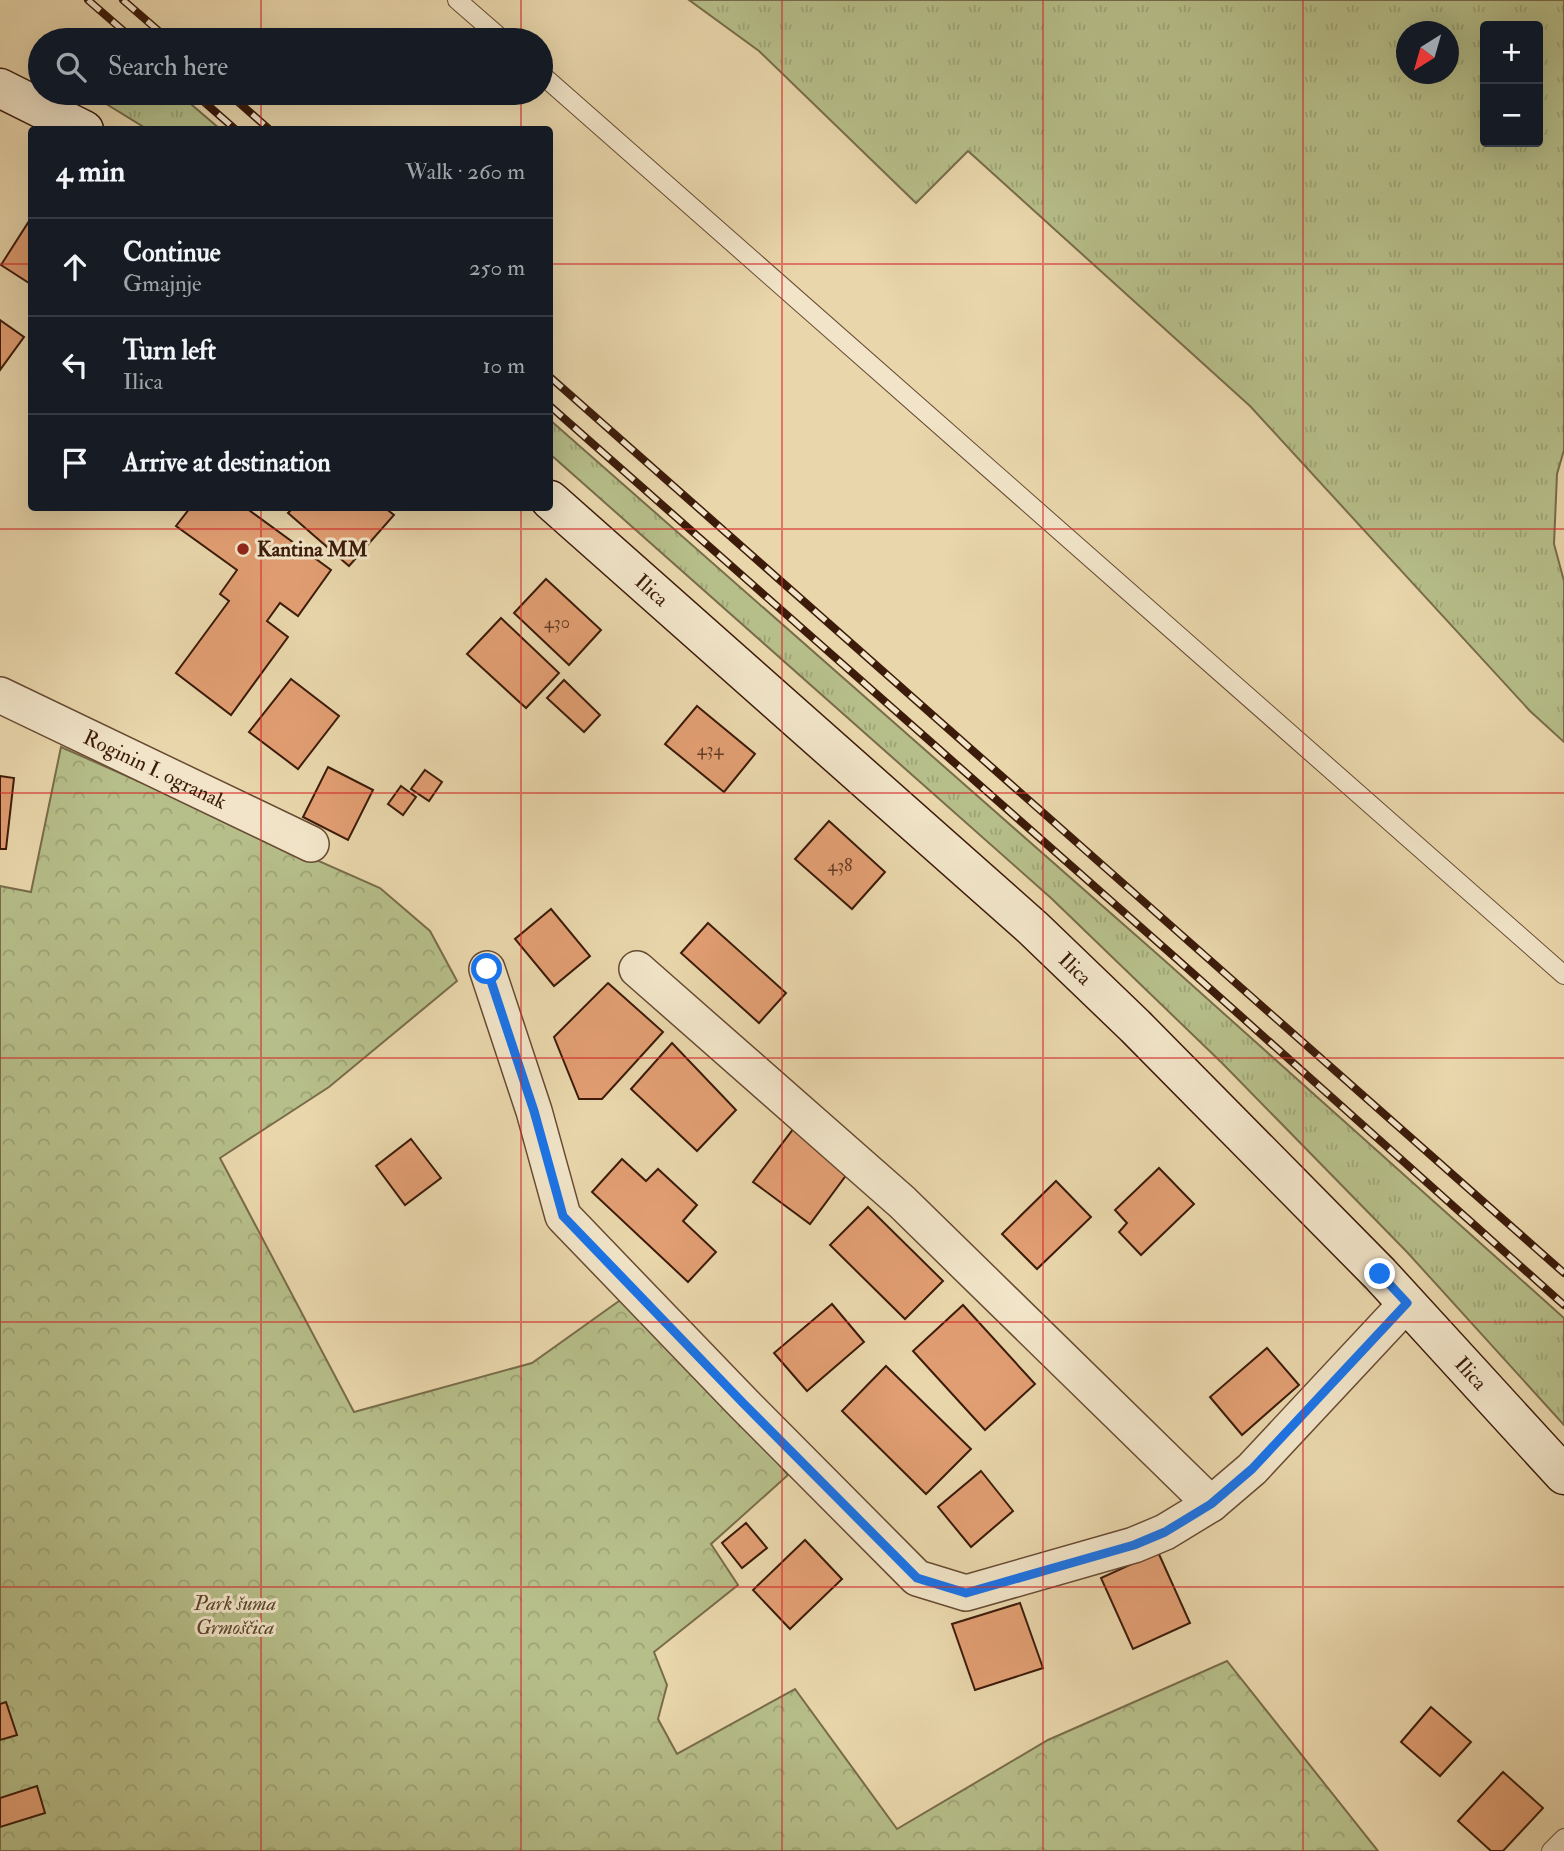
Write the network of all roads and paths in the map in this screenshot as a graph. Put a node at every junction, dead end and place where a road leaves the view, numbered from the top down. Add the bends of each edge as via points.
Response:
1 (457, 0) edge
2 (489, 28) edge
3 (553, 85) edge
4 (0, 88) edge
5 (28, 102) edge
6 (34, 105) edge
7 (76, 126) edge
8 (553, 503) edge
9 (0, 695) edge
10 (311, 844) dead end
11 (487, 969) dead end
12 (637, 969) dead end
13 (1564, 975) edge
14 (1407, 1303) junction
15 (1564, 1475) edge
16 (1211, 1504) junction
17 (1564, 1838) edge
18 (1551, 1851) edge

1 - 2 lane
3 - 13 lane
4 - 5 main road
6 - 7 main road
8 - 14 main road, Ilica via 1033,928
9 - 10 street, Roginin I. ogranak
11 - 16 street via 563,1216 917,1578 966,1593 1134,1545
12 - 16 street via 902,1202
14 - 15 main road, Ilica
14 - 16 street via 1252,1469
17 - 18 lane

